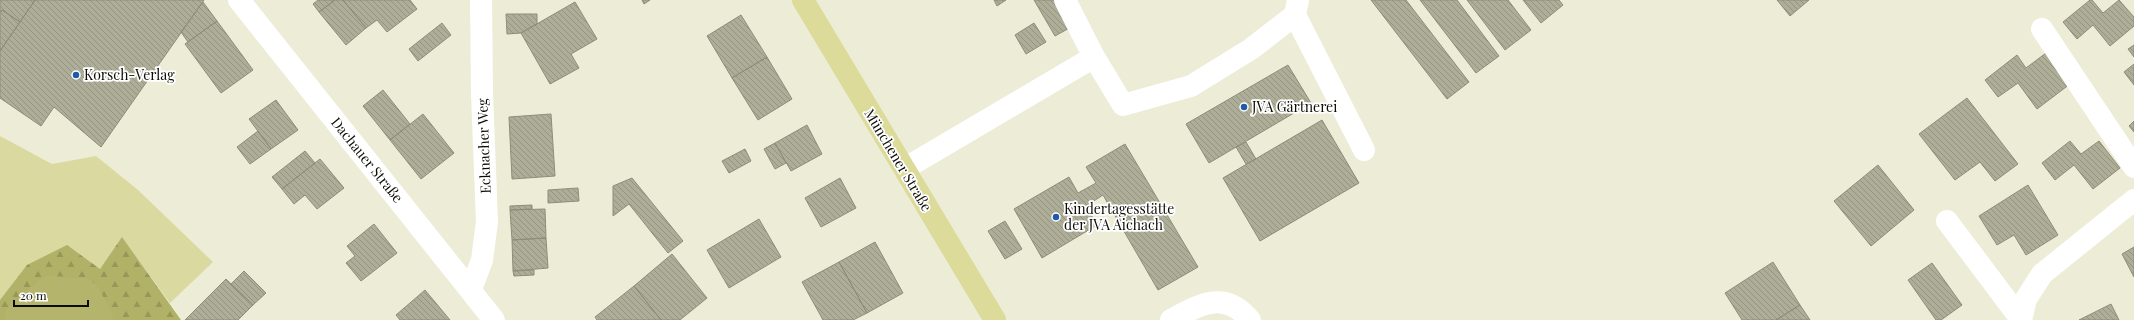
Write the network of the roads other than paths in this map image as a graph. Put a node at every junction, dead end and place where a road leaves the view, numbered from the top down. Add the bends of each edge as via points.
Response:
1 (239, 0) edge
2 (482, 0) edge
3 (803, 0) edge
4 (1065, 0) edge
5 (1297, 8) edge
6 (2042, 29) dead end
7 (1094, 57) junction
8 (1364, 150) dead end
9 (2134, 167) edge
10 (904, 169) junction
11 (2134, 200) edge
12 (1947, 221) dead end
13 (471, 289) junction
14 (2021, 319) edge
15 (494, 320) edge
16 (995, 320) edge
17 (1171, 320) edge
18 (1250, 320) edge

1 - 13 street, Dachauer Straße
2 - 13 street, Ecknacher Weg via 482,94 487,222 482,260
3 - 10 main road, Münchener Straße
4 - 7 street
5 - 7 street via 1251,49 1191,86 1123,105
5 - 8 street
6 - 9 street
7 - 10 street
10 - 16 main road, Münchener Straße
11 - 14 street via 2042,274 2026,299
12 - 14 street
13 - 15 street, Dachauer Straße
17 - 18 street via 1194,307 1212,301 1228,304

